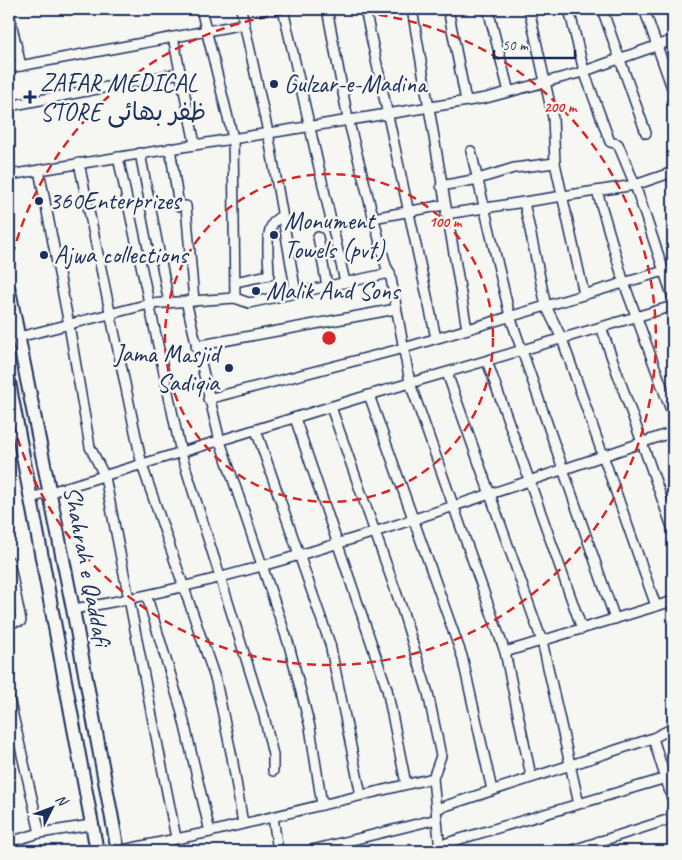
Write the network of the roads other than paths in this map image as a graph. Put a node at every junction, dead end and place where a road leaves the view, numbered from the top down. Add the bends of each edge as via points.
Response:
1 (201, 9) edge
2 (241, 9) edge
3 (283, 9) edge
4 (327, 9) edge
5 (364, 9) edge
6 (412, 9) edge
7 (448, 9) edge
8 (488, 9) edge
9 (529, 9) edge
10 (569, 9) edge
11 (602, 9) edge
12 (644, 9) edge
13 (9, 13) edge
14 (244, 24) junction
15 (207, 31) junction
16 (173, 37) junction
17 (673, 40) edge
18 (656, 47) junction
19 (620, 59) junction
20 (21, 66) junction
21 (9, 68) edge
22 (584, 71) junction
23 (180, 72) junction
24 (545, 82) junction
25 (672, 88) dead end
26 (509, 92) junction
27 (466, 101) junction
28 (9, 106) edge
29 (427, 107) junction
30 (387, 113) junction
31 (348, 119) junction
32 (311, 125) junction
33 (268, 132) junction
34 (646, 133) dead end
35 (234, 138) junction
36 (195, 144) junction
37 (170, 148) junction
38 (471, 151) dead end
39 (140, 153) junction
40 (118, 157) junction
41 (79, 163) junction
42 (555, 163) junction
43 (39, 170) junction
44 (9, 175) edge
45 (672, 175) edge
46 (478, 179) junction
47 (635, 185) junction
48 (441, 186) junction
49 (597, 191) junction
50 (563, 196) junction
51 (524, 202) junction
52 (485, 208) junction
53 (445, 210) junction
54 (408, 211) junction
55 (282, 216) junction
56 (373, 218) junction
57 (318, 237) dead end
58 (664, 271) junction
59 (390, 273) junction
60 (235, 282) junction
61 (345, 282) junction
62 (624, 283) junction
63 (327, 286) junction
64 (9, 290) edge
65 (296, 293) junction
66 (584, 294) junction
67 (235, 298) junction
68 (673, 298) edge
69 (190, 301) junction
70 (169, 303) junction
71 (149, 304) junction
72 (546, 306) junction
73 (673, 306) edge
74 (396, 309) junction
75 (109, 314) junction
76 (510, 316) junction
77 (636, 317) junction
78 (69, 325) junction
79 (601, 327) junction
80 (467, 329) junction
81 (19, 337) junction
82 (436, 338) junction
83 (562, 339) junction
84 (196, 346) junction
85 (404, 348) junction
86 (522, 351) junction
87 (487, 361) junction
88 (447, 372) junction
89 (9, 382) edge
90 (410, 383) junction
91 (369, 396) junction
92 (208, 400) junction
93 (331, 407) junction
94 (673, 416) edge
95 (295, 418) junction
96 (256, 430) junction
97 (673, 432) edge
98 (220, 441) junction
99 (642, 443) junction
100 (181, 453) junction
101 (604, 456) junction
102 (142, 465) junction
103 (563, 470) junction
104 (105, 477) junction
105 (530, 481) junction
106 (50, 493) junction
107 (490, 495) junction
108 (31, 498) junction
109 (454, 506) junction
110 (414, 519) junction
111 (673, 530) edge
112 (375, 532) junction
113 (338, 543) junction
114 (299, 555) junction
115 (9, 561) edge
116 (262, 566) junction
117 (219, 578) junction
118 (184, 588) junction
119 (147, 597) junction
120 (131, 600) junction
121 (673, 601) edge
122 (656, 606) junction
123 (73, 609) junction
124 (615, 619) junction
125 (9, 622) edge
126 (582, 629) junction
127 (542, 641) junction
128 (505, 652) junction
129 (9, 698) edge
130 (673, 728) edge
131 (653, 738) junction
132 (569, 764) junction
133 (273, 771) dead end
134 (531, 776) junction
135 (433, 778) junction
136 (670, 778) edge
137 (406, 784) junction
138 (492, 790) junction
139 (362, 795) junction
140 (673, 802) edge
141 (579, 804) junction
142 (322, 805) junction
143 (436, 814) junction
144 (272, 817) junction
145 (673, 818) edge
146 (243, 824) junction
147 (91, 825) junction
148 (40, 832) junction
149 (210, 832) junction
150 (176, 838) junction
151 (599, 841) junction
152 (9, 842) edge
153 (440, 848) edge
154 (97, 851) edge
155 (118, 851) edge
156 (278, 851) edge
157 (308, 851) edge
158 (570, 851) edge
159 (604, 851) edge

1 - 15 street
2 - 14 street
3 - 32 street
4 - 31 street
5 - 30 street
6 - 29 street
7 - 27 street
8 - 26 street
9 - 24 street
10 - 22 street
11 - 19 street
12 - 18 street
13 - 20 street
14 - 15 street
14 - 33 street
15 - 16 street
15 - 35 street
16 - 20 street
16 - 23 street
17 - 18 street
18 - 19 street
18 - 25 street
19 - 22 street
19 - 34 street
20 - 21 street
22 - 24 street
22 - 47 street via 610,142 618,144
23 - 28 street
23 - 36 street
24 - 26 street
24 - 42 street via 553,118
26 - 27 street
27 - 29 street
29 - 30 street
29 - 48 street
30 - 31 street
30 - 54 street
31 - 32 street
31 - 56 street
32 - 33 street
32 - 61 street
33 - 35 street
33 - 55 street
35 - 36 street
35 - 60 street
36 - 37 street
37 - 39 street
37 - 69 street via 179,206 186,206
38 - 46 street
39 - 40 street
39 - 70 street
40 - 41 street
40 - 71 street
41 - 43 street
41 - 75 street
42 - 46 street via 514,168
42 - 50 street
43 - 44 street
43 - 78 street
45 - 47 street
46 - 48 street
46 - 52 street
47 - 49 street
47 - 58 street
48 - 53 street
49 - 50 street
49 - 62 street
50 - 51 street
50 - 66 street
51 - 52 street
51 - 72 street
52 - 53 street
52 - 76 street
53 - 54 street
53 - 80 street
54 - 56 street
54 - 82 street
55 - 60 street via 273,221 269,230 269,275
55 - 65 street
56 - 59 street
57 - 63 street
58 - 62 street
58 - 68 street
59 - 61 street
59 - 74 street
60 - 67 street
61 - 63 street
62 - 66 street
62 - 77 street
63 - 65 street
64 - 81 main road, Shahrah e Qaddafi
65 - 67 street via 249,303
66 - 72 street
67 - 69 street
69 - 70 street
69 - 84 street
70 - 71 street
71 - 75 street
71 - 100 street
72 - 76 street
72 - 83 street
73 - 77 street
74 - 84 street
74 - 85 street
75 - 78 street
75 - 102 street
76 - 80 street
76 - 86 street
77 - 79 street
77 - 94 street
78 - 81 street
78 - 104 street via 90,447
79 - 83 street
79 - 99 street
80 - 82 street
81 - 106 main road, Shahrah e Qaddafi
82 - 85 street
83 - 86 street
83 - 101 street
84 - 92 street
85 - 90 street
85 - 92 street
86 - 87 street
86 - 103 street
87 - 88 street
87 - 105 street
88 - 90 street
88 - 107 street
89 - 108 main road, Shahrah e Qaddafi
90 - 91 street
90 - 109 street
91 - 93 street
91 - 110 street
92 - 98 street
93 - 95 street
93 - 112 street
95 - 96 street
95 - 113 street
96 - 98 street
96 - 114 street
97 - 99 street
98 - 100 street
98 - 116 street
99 - 101 street
99 - 111 street
100 - 102 street
100 - 117 street
101 - 103 street
101 - 122 street
102 - 104 street
102 - 118 street
103 - 105 street
103 - 124 street
104 - 106 street
104 - 120 street
105 - 107 street
105 - 126 street
106 - 108 street
106 - 123 main road, Shahrah e Qaddafi
107 - 109 street
107 - 127 street
108 - 147 main road, Shahrah e Qaddafi
109 - 110 street
109 - 128 street
110 - 112 street
110 - 138 street via 462,656
112 - 113 street
112 - 135 street via 428,692 441,756
113 - 114 street
113 - 137 street via 387,689
114 - 116 street
114 - 139 street via 330,644
115 - 125 street via 21,621
116 - 117 street
116 - 142 street via 289,645 305,709
117 - 118 street
117 - 133 street via 264,716 274,755
118 - 119 street
118 - 146 street via 216,681
119 - 120 street
119 - 149 street via 181,709
120 - 123 street
120 - 150 street
121 - 122 street
122 - 124 street
123 - 155 main road, Shahrah e Qaddafi
124 - 126 street
126 - 127 street
127 - 128 street
127 - 132 street
128 - 134 street
129 - 148 street
130 - 131 street
131 - 132 street
131 - 136 street
132 - 134 street
132 - 141 street
134 - 138 street
135 - 137 street
135 - 143 street
136 - 140 street
136 - 141 street
137 - 139 street
138 - 143 street
139 - 142 street
141 - 153 street
142 - 144 street
143 - 153 street
143 - 157 street
144 - 146 street
144 - 156 street
145 - 151 street
146 - 149 street
147 - 148 street
147 - 154 main road, Shahrah e Qaddafi
148 - 152 street
149 - 150 street
150 - 155 street
151 - 158 street
151 - 159 street

